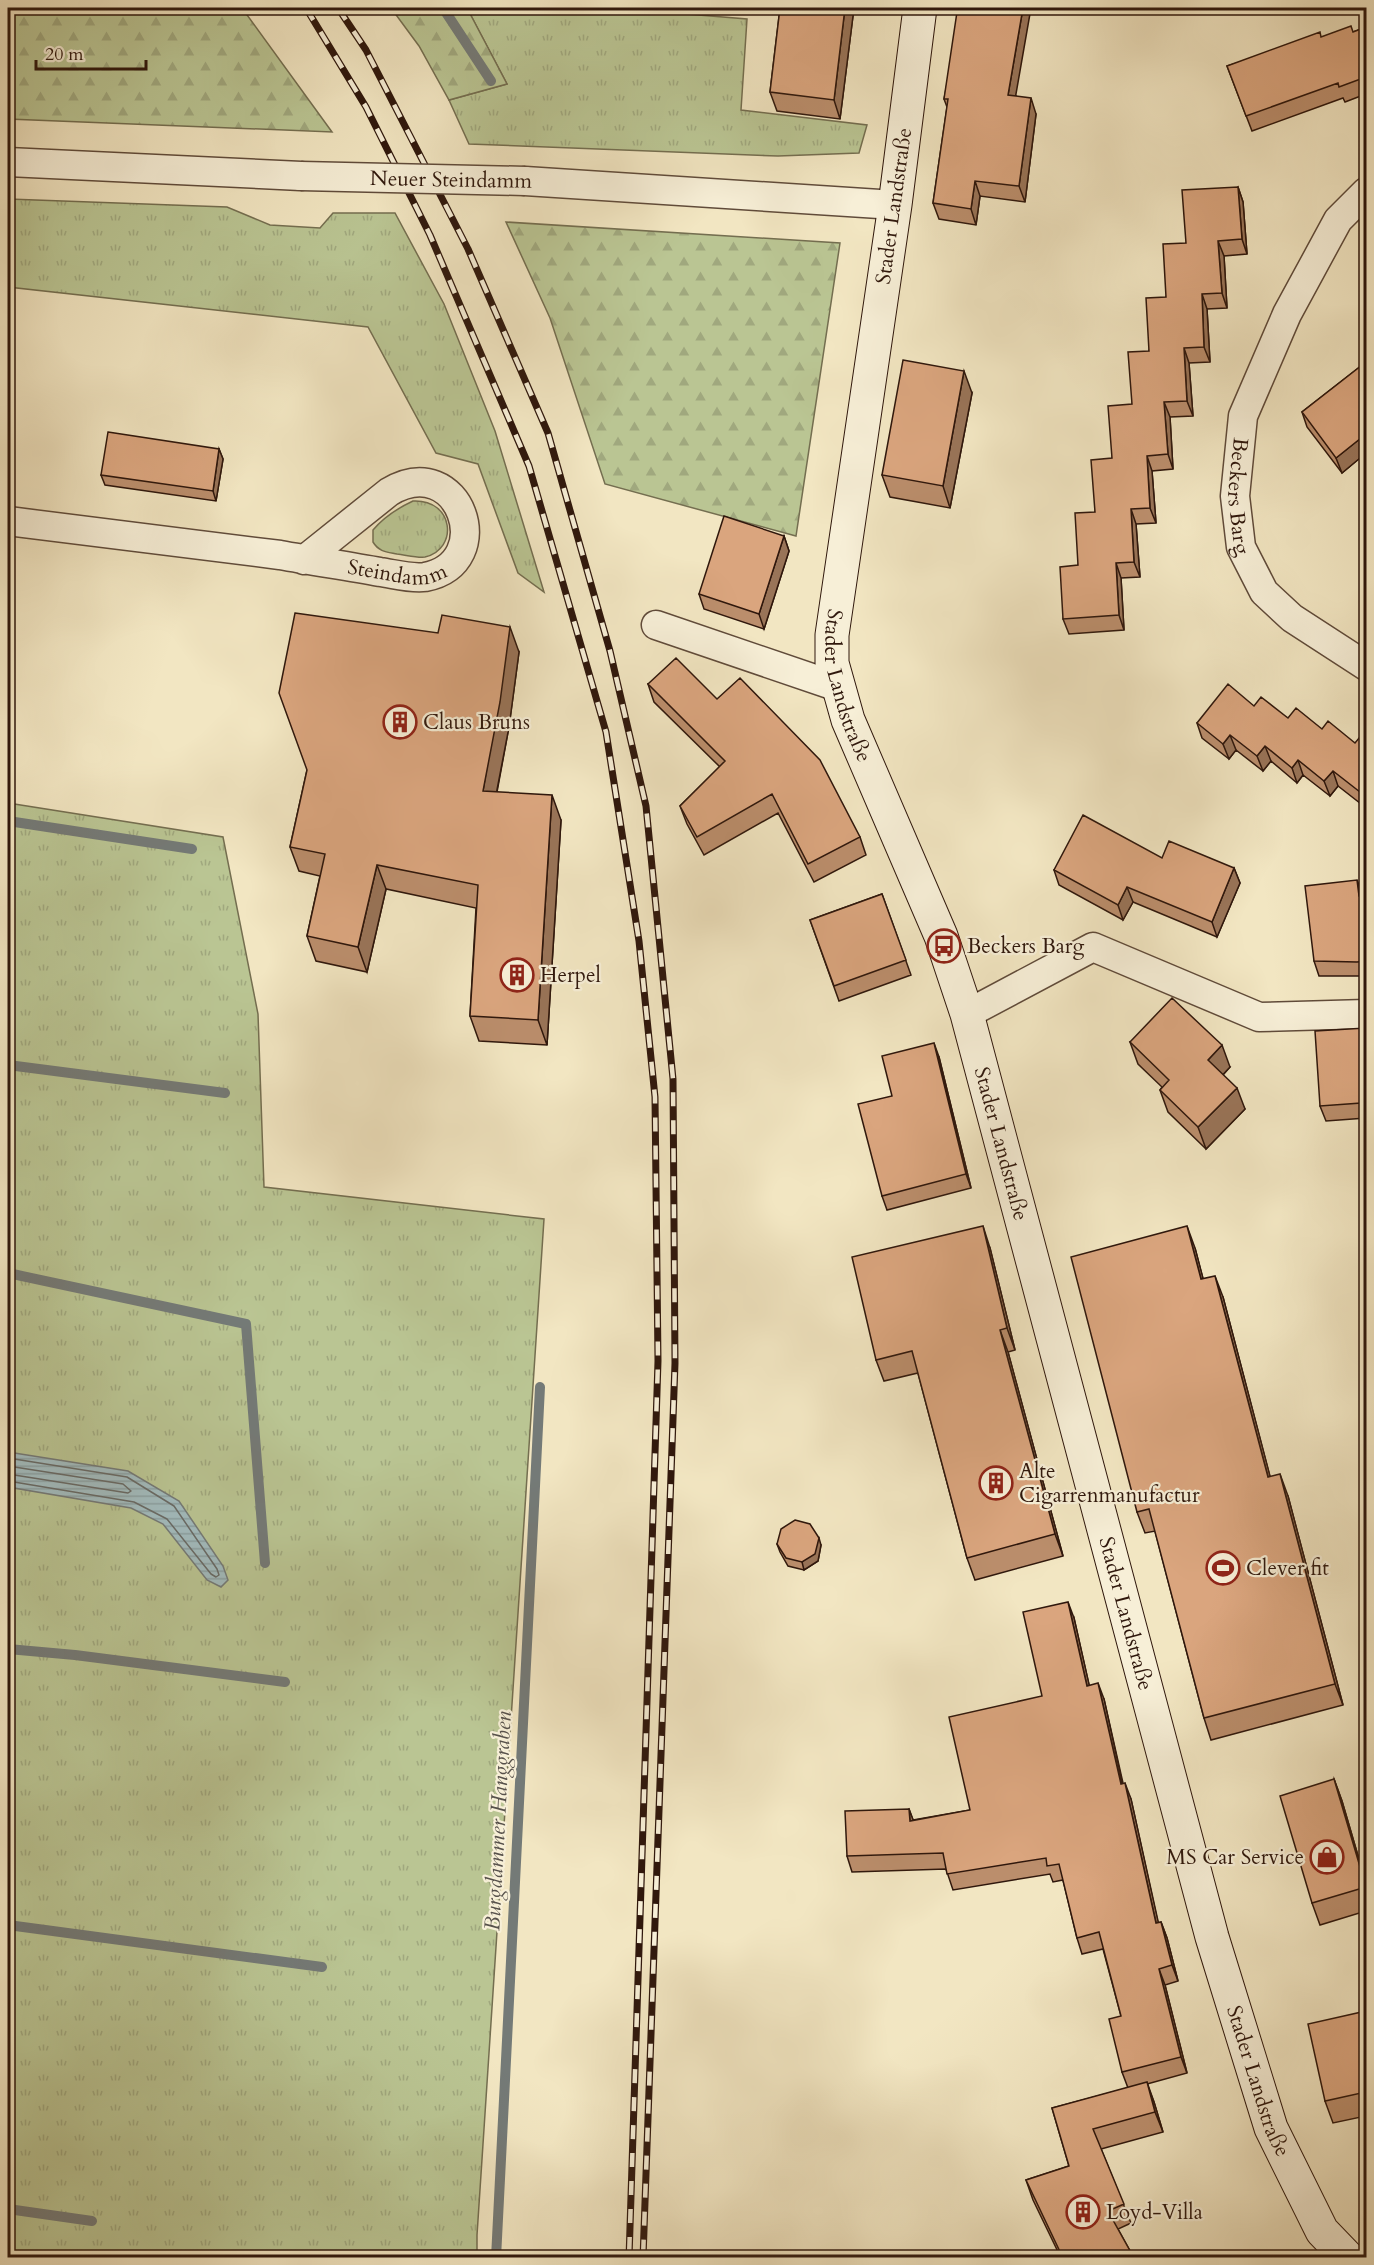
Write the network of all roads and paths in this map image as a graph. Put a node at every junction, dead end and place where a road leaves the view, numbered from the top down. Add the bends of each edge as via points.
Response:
1 (920, 8) edge
2 (8, 162) edge
3 (1366, 192) edge
4 (894, 205) junction
5 (8, 521) edge
6 (304, 560) junction
7 (656, 625) dead end
8 (1366, 666) edge
9 (838, 687) junction
10 (967, 1014) junction
11 (1366, 1014) edge
12 (1348, 2258) edge

1 - 4 street, Stader Landstraße
2 - 4 street, Neuer Steindamm, bridge via 301,176 525,181
3 - 8 street, Beckers Barg via 1338,220 1287,314 1244,416 1235,496 1241,548 1264,592 1292,618
4 - 9 street, Stader Landstraße via 832,635 832,663
5 - 6 street, Steindamm
6 - 6 street, Steindamm via 423,577 439,573 462,548 464,517 458,503 444,489 422,482 405,484 389,492
7 - 9 street
9 - 10 street, Stader Landstraße via 848,720 941,936
10 - 11 street via 1093,947 1260,1017
10 - 12 street, Stader Landstraße via 1212,1937 1271,2128 1322,2231

